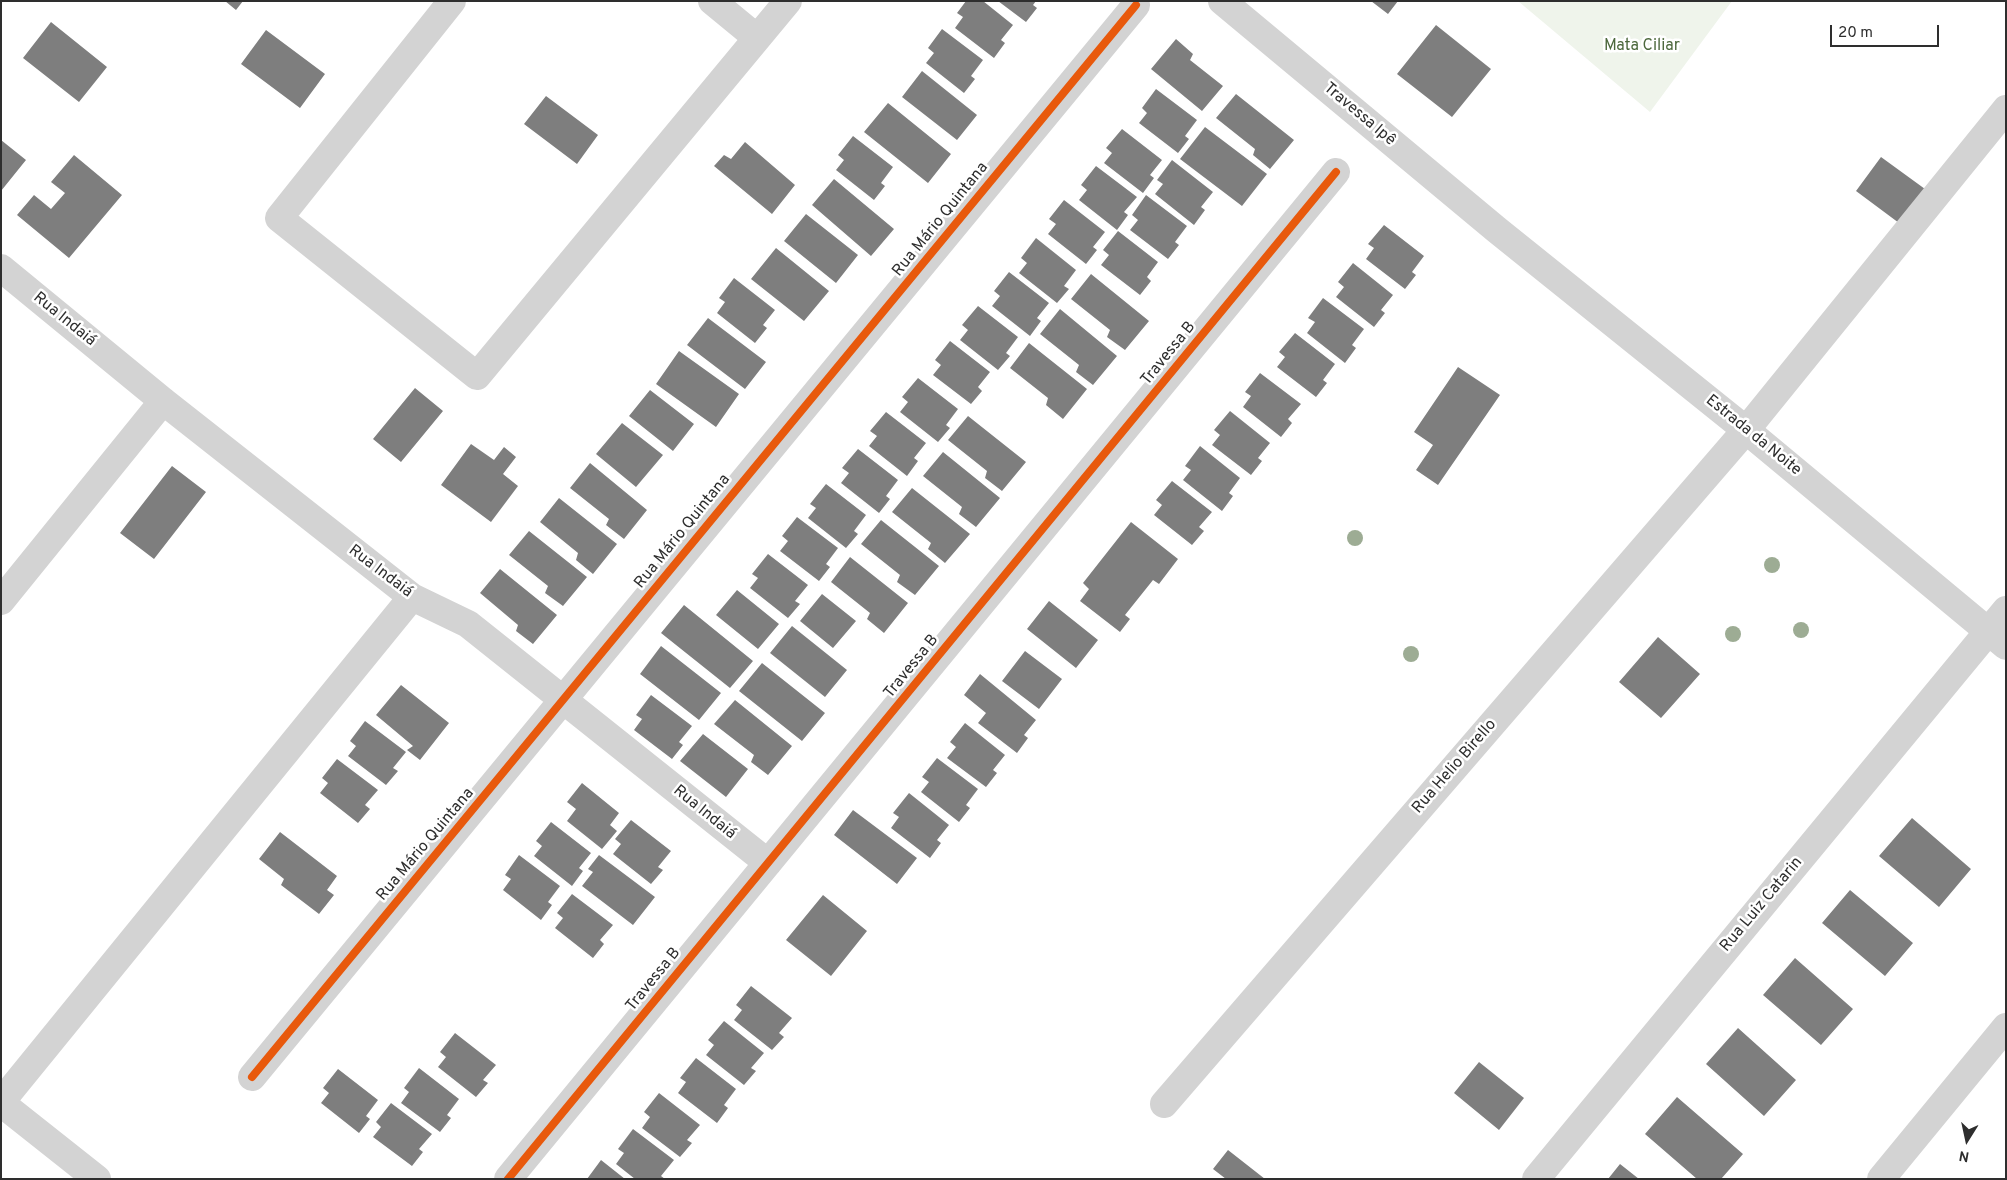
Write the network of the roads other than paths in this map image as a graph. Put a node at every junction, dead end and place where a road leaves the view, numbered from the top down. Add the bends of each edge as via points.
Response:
1 (452, 1) edge
2 (712, 1) edge
3 (788, 1) edge
4 (1222, 1) edge
5 (1136, 5) dead end
6 (757, 38) junction
7 (2006, 109) edge
8 (1336, 172) dead end
9 (1497, 230) joint
10 (1, 268) edge
11 (163, 401) junction
12 (1746, 430) junction
13 (412, 597) junction
14 (1, 601) edge
15 (2006, 610) edge
16 (1997, 639) edge
17 (563, 700) junction
18 (768, 863) junction
19 (2006, 1027) edge
20 (252, 1077) dead end
21 (1, 1102) edge
22 (1164, 1104) dead end
23 (97, 1179) edge
24 (508, 1179) edge
25 (1536, 1179) edge
26 (1881, 1179) edge

1 - 6 street via 279,218 477,376
2 - 6 street
3 - 6 street
4 - 9 street, Travessa Ipê
5 - 17 street, Rua Mário Quintana
7 - 12 street, Rua Helio Birello
8 - 18 street, Travessa B
9 - 12 street, Estrada da Noite
10 - 11 street, Rua Indaiá
11 - 13 street, Rua Indaiá
11 - 14 street
12 - 16 street, Estrada da Noite
12 - 22 street, Rua Helio Birello
13 - 17 street, Rua Indaiá via 468,624
13 - 21 street
15 - 16 street, Rua Luiz Catarin
16 - 25 street, Rua Luiz Catarin
17 - 18 street, Rua Indaiá
17 - 20 street, Rua Mário Quintana
18 - 24 street, Travessa B
19 - 26 street
21 - 23 street

